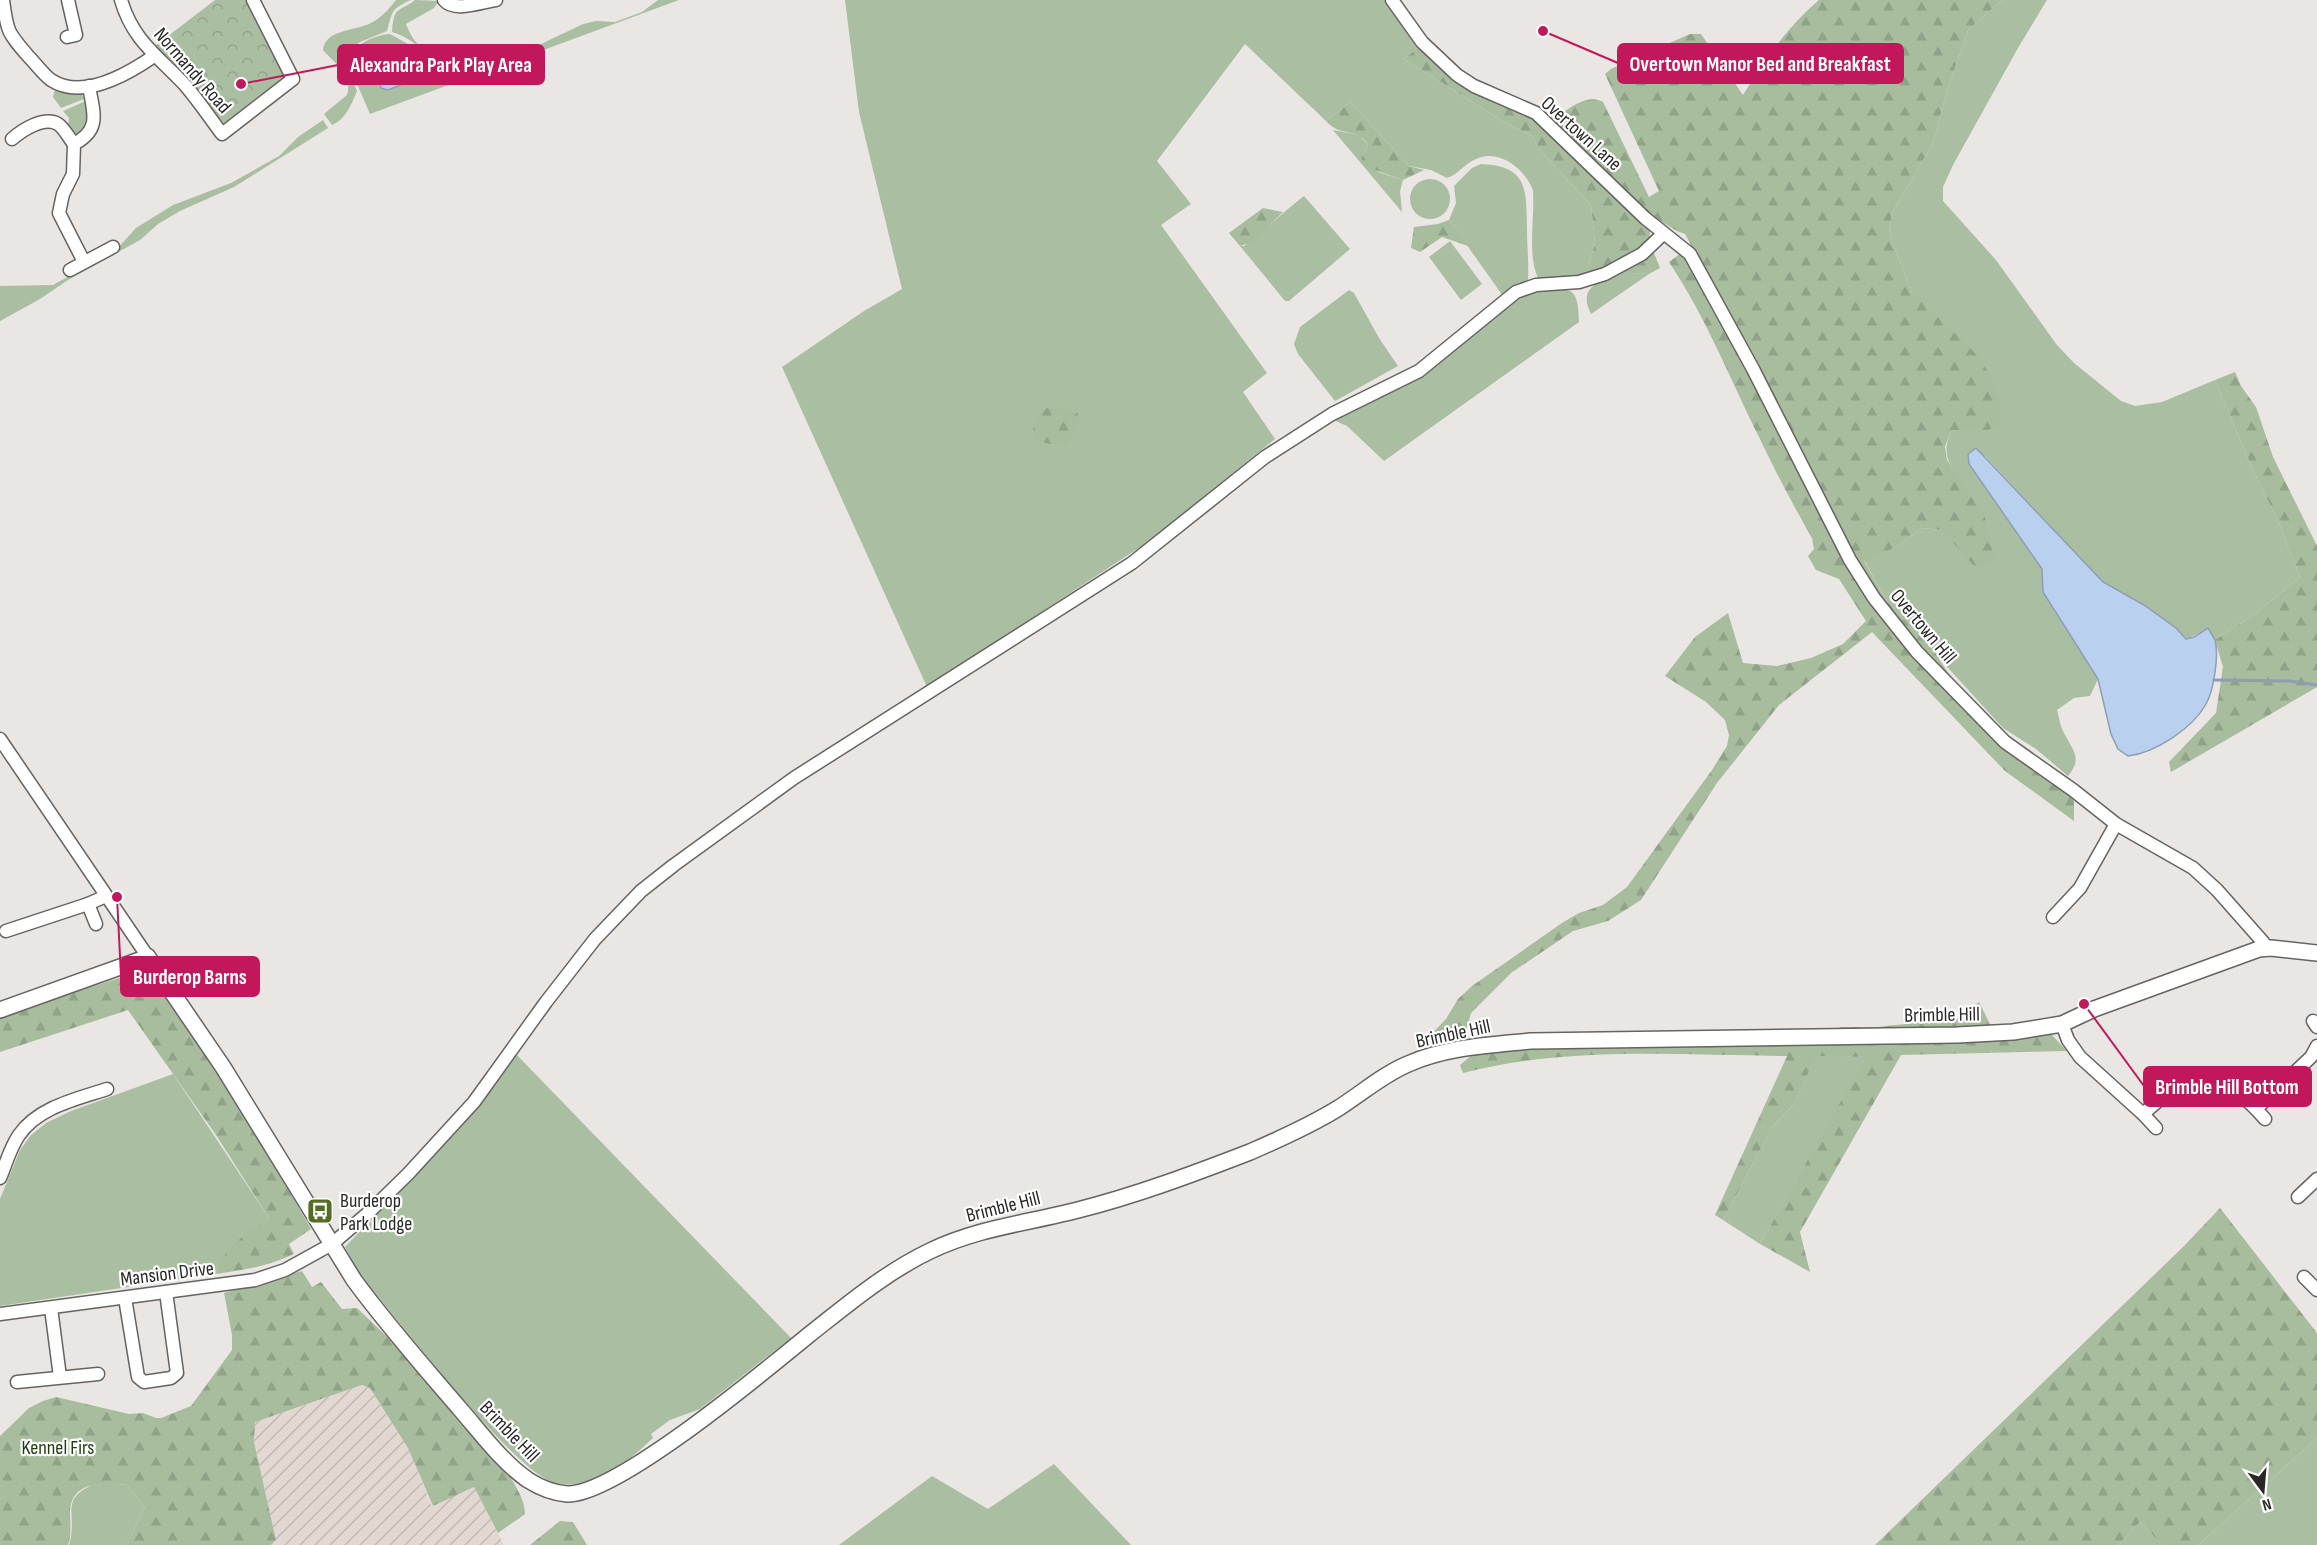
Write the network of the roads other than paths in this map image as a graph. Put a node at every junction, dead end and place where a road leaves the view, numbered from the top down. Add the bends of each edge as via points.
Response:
1 (3, 0) edge
2 (68, 0) edge
3 (121, 0) edge
4 (253, 0) edge
5 (444, 0) edge
6 (496, 0) edge
7 (1392, 0) edge
8 (67, 38) dead end
9 (154, 56) junction
10 (89, 86) junction
11 (12, 139) dead end
12 (74, 144) junction
13 (1663, 234) junction
14 (112, 247) dead end
15 (84, 262) junction
16 (70, 270) dead end
17 (0, 739) edge
18 (2116, 824) junction
19 (106, 896) junction
20 (88, 904) junction
21 (2053, 917) dead end
22 (96, 924) dead end
23 (6, 931) dead end
24 (2266, 948) junction
25 (2317, 953) edge
26 (148, 957) junction
27 (0, 1010) edge
28 (2062, 1024) junction
29 (2317, 1046) edge
30 (107, 1089) dead end
31 (2256, 1109) junction
32 (2143, 1114) junction
33 (2265, 1119) dead end
34 (2156, 1128) dead end
35 (0, 1178) edge
36 (2317, 1179) edge
37 (2298, 1197) dead end
38 (332, 1244) junction
39 (166, 1292) junction
40 (125, 1298) junction
41 (51, 1308) junction
42 (0, 1314) edge
43 (98, 1374) dead end
44 (60, 1377) junction
45 (17, 1383) dead end

1 - 10 street via 7,29 46,76 65,86
2 - 8 street via 76,35
3 - 9 street, Normandy Road via 132,28
4 - 9 street, Normandy Road via 293,79 222,134 186,87
5 - 6 street via 455,6
7 - 13 street, Overtown Lane via 1414,32 1457,75 1536,113
9 - 10 street via 122,77
10 - 12 street via 93,126 87,136
11 - 12 street via 25,129 53,123
12 - 15 street via 73,174 63,194 60,213
13 - 18 street, Overtown Hill via 1696,263 1835,533 1887,615 1996,735
13 - 38 street, Mansion Drive via 1642,254 1605,274 1516,292 1419,371 1350,404 1265,457 1131,563 794,778 674,865 641,891 595,939 474,1102 448,1131
14 - 15 street
15 - 16 street
17 - 19 street
18 - 21 street via 2080,888
18 - 24 street, Overtown Hill via 2200,873
19 - 20 street
19 - 26 street
20 - 22 street
20 - 23 street
24 - 25 main road
24 - 28 main road, Brimble Hill
26 - 27 main road
26 - 38 main road, Brimble Hill via 223,1067
28 - 32 street via 2080,1057
28 - 38 main road, Brimble Hill via 1957,1035 1531,1041 1428,1057 1395,1071 1307,1126 1248,1152 1124,1198 982,1231 931,1250 873,1285 754,1379 634,1466 608,1482 575,1493 540,1487 501,1455 392,1331
29 - 31 street via 2311,1057
30 - 35 street via 65,1103 29,1124 12,1147
31 - 32 street via 2236,1091 2202,1073 2182,1080
31 - 33 street
32 - 34 street
36 - 37 street
38 - 39 street, Mansion Drive via 285,1270 255,1280
39 - 40 street, Mansion Drive
39 - 40 street via 177,1371 172,1378 162,1380 138,1379
40 - 41 street, Mansion Drive
41 - 42 street, Mansion Drive
41 - 44 street
43 - 44 street
44 - 45 street

